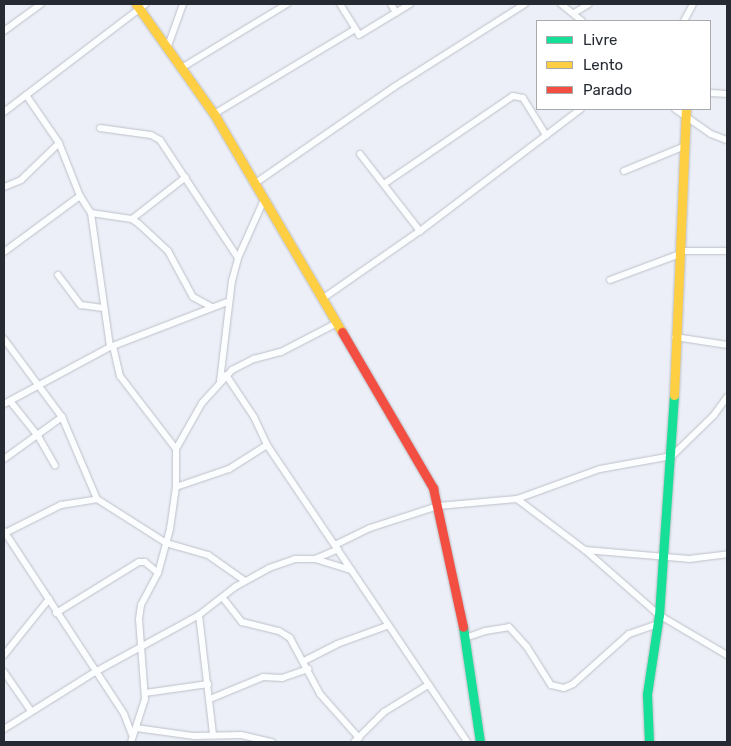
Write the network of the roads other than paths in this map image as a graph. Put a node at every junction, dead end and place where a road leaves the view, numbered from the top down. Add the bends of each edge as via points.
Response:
1 (40, 4) edge
2 (183, 4) edge
3 (287, 4) edge
4 (340, 4) edge
5 (391, 4) edge
6 (410, 4) edge
7 (525, 4) edge
8 (561, 4) edge
9 (590, 4) edge
10 (693, 4) edge
11 (141, 5) edge
12 (396, 13) junction
13 (574, 14) junction
14 (581, 20) edge
15 (686, 20) edge
16 (354, 30) junction
17 (4, 31) edge
18 (168, 46) junction
19 (183, 67) junction
20 (711, 93) edge
21 (727, 94) edge
22 (26, 95) junction
23 (580, 110) edge
24 (4, 112) edge
25 (685, 113) edge
26 (214, 114) junction
27 (100, 128) dead end
28 (546, 135) junction
29 (727, 140) edge
30 (59, 143) junction
31 (684, 146) junction
32 (360, 154) dead end
33 (624, 171) dead end
34 (186, 177) junction
35 (254, 184) junction
36 (384, 184) junction
37 (4, 187) edge
38 (80, 196) junction
39 (264, 200) junction
40 (91, 213) junction
41 (132, 219) junction
42 (420, 231) junction
43 (727, 251) edge
44 (4, 252) edge
45 (680, 252) junction
46 (238, 258) junction
47 (58, 275) dead end
48 (610, 280) dead end
49 (322, 299) junction
50 (227, 302) junction
51 (212, 307) junction
52 (103, 308) junction
53 (336, 323) junction
54 (675, 336) junction
55 (4, 339) edge
56 (727, 345) edge
57 (112, 347) junction
58 (226, 375) junction
59 (220, 381) junction
60 (36, 386) junction
61 (727, 397) edge
62 (10, 401) junction
63 (4, 404) edge
64 (62, 417) junction
65 (38, 436) junction
66 (267, 444) junction
67 (176, 449) junction
68 (672, 456) junction
69 (4, 459) edge
70 (55, 466) dead end
71 (176, 487) junction
72 (97, 499) junction
73 (517, 499) junction
74 (438, 506) junction
75 (5, 535) edge
76 (166, 542) junction
77 (337, 547) junction
78 (585, 550) junction
79 (727, 554) edge
80 (662, 557) junction
81 (315, 559) junction
82 (351, 570) junction
83 (158, 573) junction
84 (245, 581) junction
85 (223, 598) junction
86 (49, 599) junction
87 (56, 613) junction
88 (199, 615) junction
89 (659, 620) junction
90 (387, 626) junction
91 (466, 638) junction
92 (142, 647) junction
93 (4, 655) edge
94 (727, 655) edge
95 (304, 661) junction
96 (308, 669) junction
97 (4, 672) edge
98 (95, 672) junction
99 (208, 684) junction
100 (428, 685) junction
101 (146, 693) junction
102 (210, 699) junction
103 (32, 711) junction
104 (4, 729) edge
105 (134, 732) junction
106 (213, 735) junction
107 (357, 740) edge
108 (131, 742) edge
109 (272, 742) edge
110 (467, 742) edge
111 (480, 742) edge
112 (649, 742) edge

1 - 17 street
2 - 18 street
3 - 19 street
4 - 16 street
5 - 12 street
6 - 12 street
7 - 35 street via 394,88
8 - 13 street
9 - 13 street
10 - 15 street
11 - 18 street
11 - 22 street
12 - 16 street via 364,34 359,35
13 - 14 street
16 - 26 street
18 - 19 street
19 - 26 street
20 - 21 street
22 - 24 street
22 - 30 street
23 - 28 street
25 - 29 street
25 - 31 street
26 - 35 street
27 - 34 street via 156,137
28 - 36 street via 523,98 513,96
28 - 42 street
30 - 37 street via 21,180
30 - 38 street
31 - 33 street
31 - 45 street
32 - 36 street
34 - 41 street
34 - 46 street
35 - 39 street
36 - 42 street
38 - 40 street
38 - 44 street
39 - 46 street
39 - 49 street
40 - 41 street
40 - 52 street
41 - 51 street via 168,251 193,297
42 - 49 street
43 - 45 street
45 - 48 street
45 - 54 street
46 - 50 street
47 - 52 street via 80,305
49 - 53 street
50 - 51 street
50 - 59 street
51 - 57 street
52 - 57 street
53 - 58 street via 281,352 243,363
53 - 74 street via 433,488
54 - 56 street
54 - 68 street
55 - 60 street
57 - 60 street
57 - 67 street via 120,376
58 - 59 street
58 - 66 street via 254,417
59 - 67 street via 202,403
60 - 62 street
60 - 64 street
61 - 68 street via 683,449
62 - 63 street
62 - 65 street
64 - 65 street
64 - 72 street
65 - 69 street
65 - 70 street
66 - 71 street via 228,469
66 - 77 street
67 - 71 street
68 - 73 street via 600,469
68 - 80 street
71 - 76 street
72 - 75 street via 61,505
72 - 76 street
73 - 74 street
73 - 78 street
74 - 77 street via 370,528
74 - 91 street
75 - 86 street
76 - 83 street
76 - 84 street via 208,555
77 - 81 street
77 - 82 street
78 - 80 street
78 - 89 street
79 - 80 street via 689,559
80 - 89 street
81 - 82 street
81 - 84 street via 282,562
82 - 90 street
83 - 87 street via 145,562 139,562
83 - 92 street via 141,606
84 - 85 street
85 - 88 street
85 - 95 street via 242,622 283,633
86 - 87 street
86 - 93 street
87 - 98 street
88 - 92 street
88 - 99 street
89 - 91 street via 629,634 573,684 564,688 550,685 527,647 509,627
89 - 94 street
89 - 112 street via 647,694
90 - 95 street via 336,644
90 - 100 street
91 - 111 street
92 - 98 street
92 - 101 street
95 - 96 street
96 - 102 street via 282,678 263,677
96 - 107 street via 320,694
97 - 103 street
98 - 103 street
98 - 105 street
99 - 101 street
99 - 102 street
100 - 107 street via 384,712
100 - 110 street
101 - 105 street
102 - 106 street
103 - 104 street
105 - 106 street
105 - 108 street
106 - 109 street via 241,735

